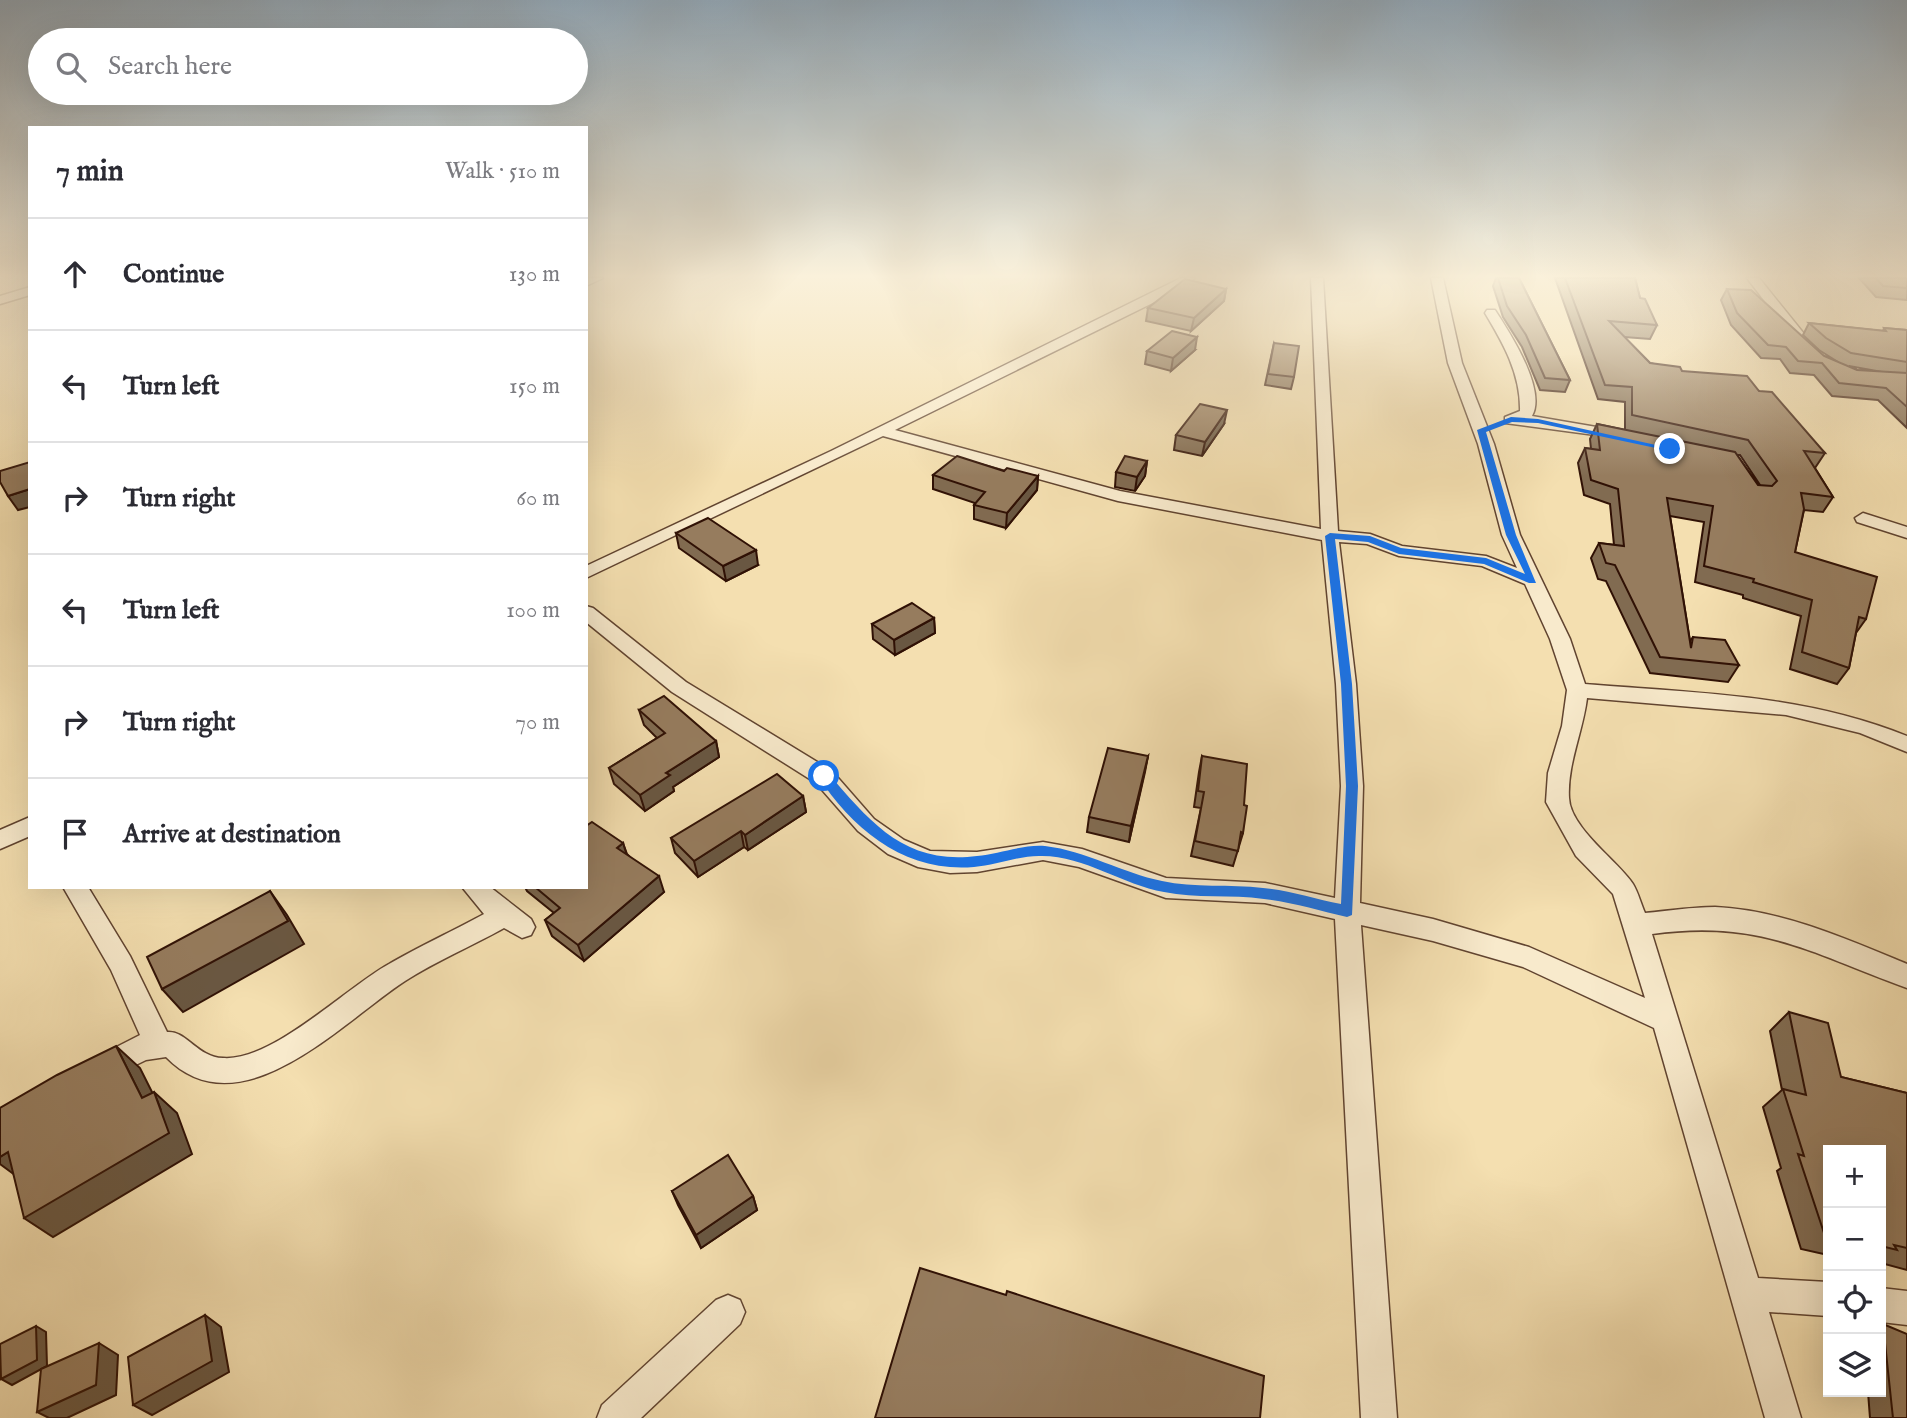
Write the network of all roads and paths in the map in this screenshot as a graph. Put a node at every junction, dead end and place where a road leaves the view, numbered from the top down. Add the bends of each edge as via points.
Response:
1 (1056, 344) edge
2 (1320, 344) edge
3 (1451, 344) edge
4 (1510, 344) edge
5 (1805, 344) edge
6 (1814, 354) edge
7 (1511, 420) junction
8 (1481, 430) junction
9 (882, 431) junction
10 (1638, 440) edge
11 (1863, 518) dead end
12 (1907, 533) edge
13 (1330, 536) junction
14 (588, 572) edge
15 (1533, 581) junction
16 (588, 614) edge
17 (1577, 690) junction
18 (1907, 744) edge
19 (28, 827) edge
20 (0, 840) edge
21 (76, 889) edge
22 (476, 889) edge
23 (1347, 911) junction
24 (1637, 925) junction
25 (1907, 976) edge
26 (1665, 1020) junction
27 (159, 1045) junction
28 (75, 1082) edge
29 (1746, 1294) junction
30 (1823, 1299) edge
31 (1886, 1305) edge
32 (1907, 1308) edge
33 (728, 1312) dead end
34 (615, 1418) edge
35 (1379, 1418) edge
36 (1783, 1418) edge

1 - 9 street
2 - 13 street
3 - 8 street
4 - 7 street via 1529,398 1527,413
5 - 6 street
7 - 8 street
7 - 10 street
8 - 15 street via 1511,535
9 - 13 street via 1118,496
9 - 14 street
11 - 12 street
13 - 15 street via 1370,539 1399,551 1486,561
13 - 23 street via 1352,786
15 - 17 street
16 - 23 street via 679,687 824,776 866,825 886,840 927,860 976,862 1042,850 1082,858 1166,888 1265,893
17 - 18 street via 1759,702 1833,716
17 - 24 street via 1556,802 1584,849 1623,890
19 - 20 street
21 - 27 street via 121,964
22 - 27 street via 514,921 396,973 341,1015 264,1062 224,1072 191,1063 172,1044
23 - 26 street via 1529,958
23 - 35 street
24 - 25 street via 1726,918 1762,924 1835,945
24 - 26 street
26 - 29 street
27 - 28 street via 142,1047
29 - 30 street
29 - 36 street
31 - 32 street
33 - 34 street

